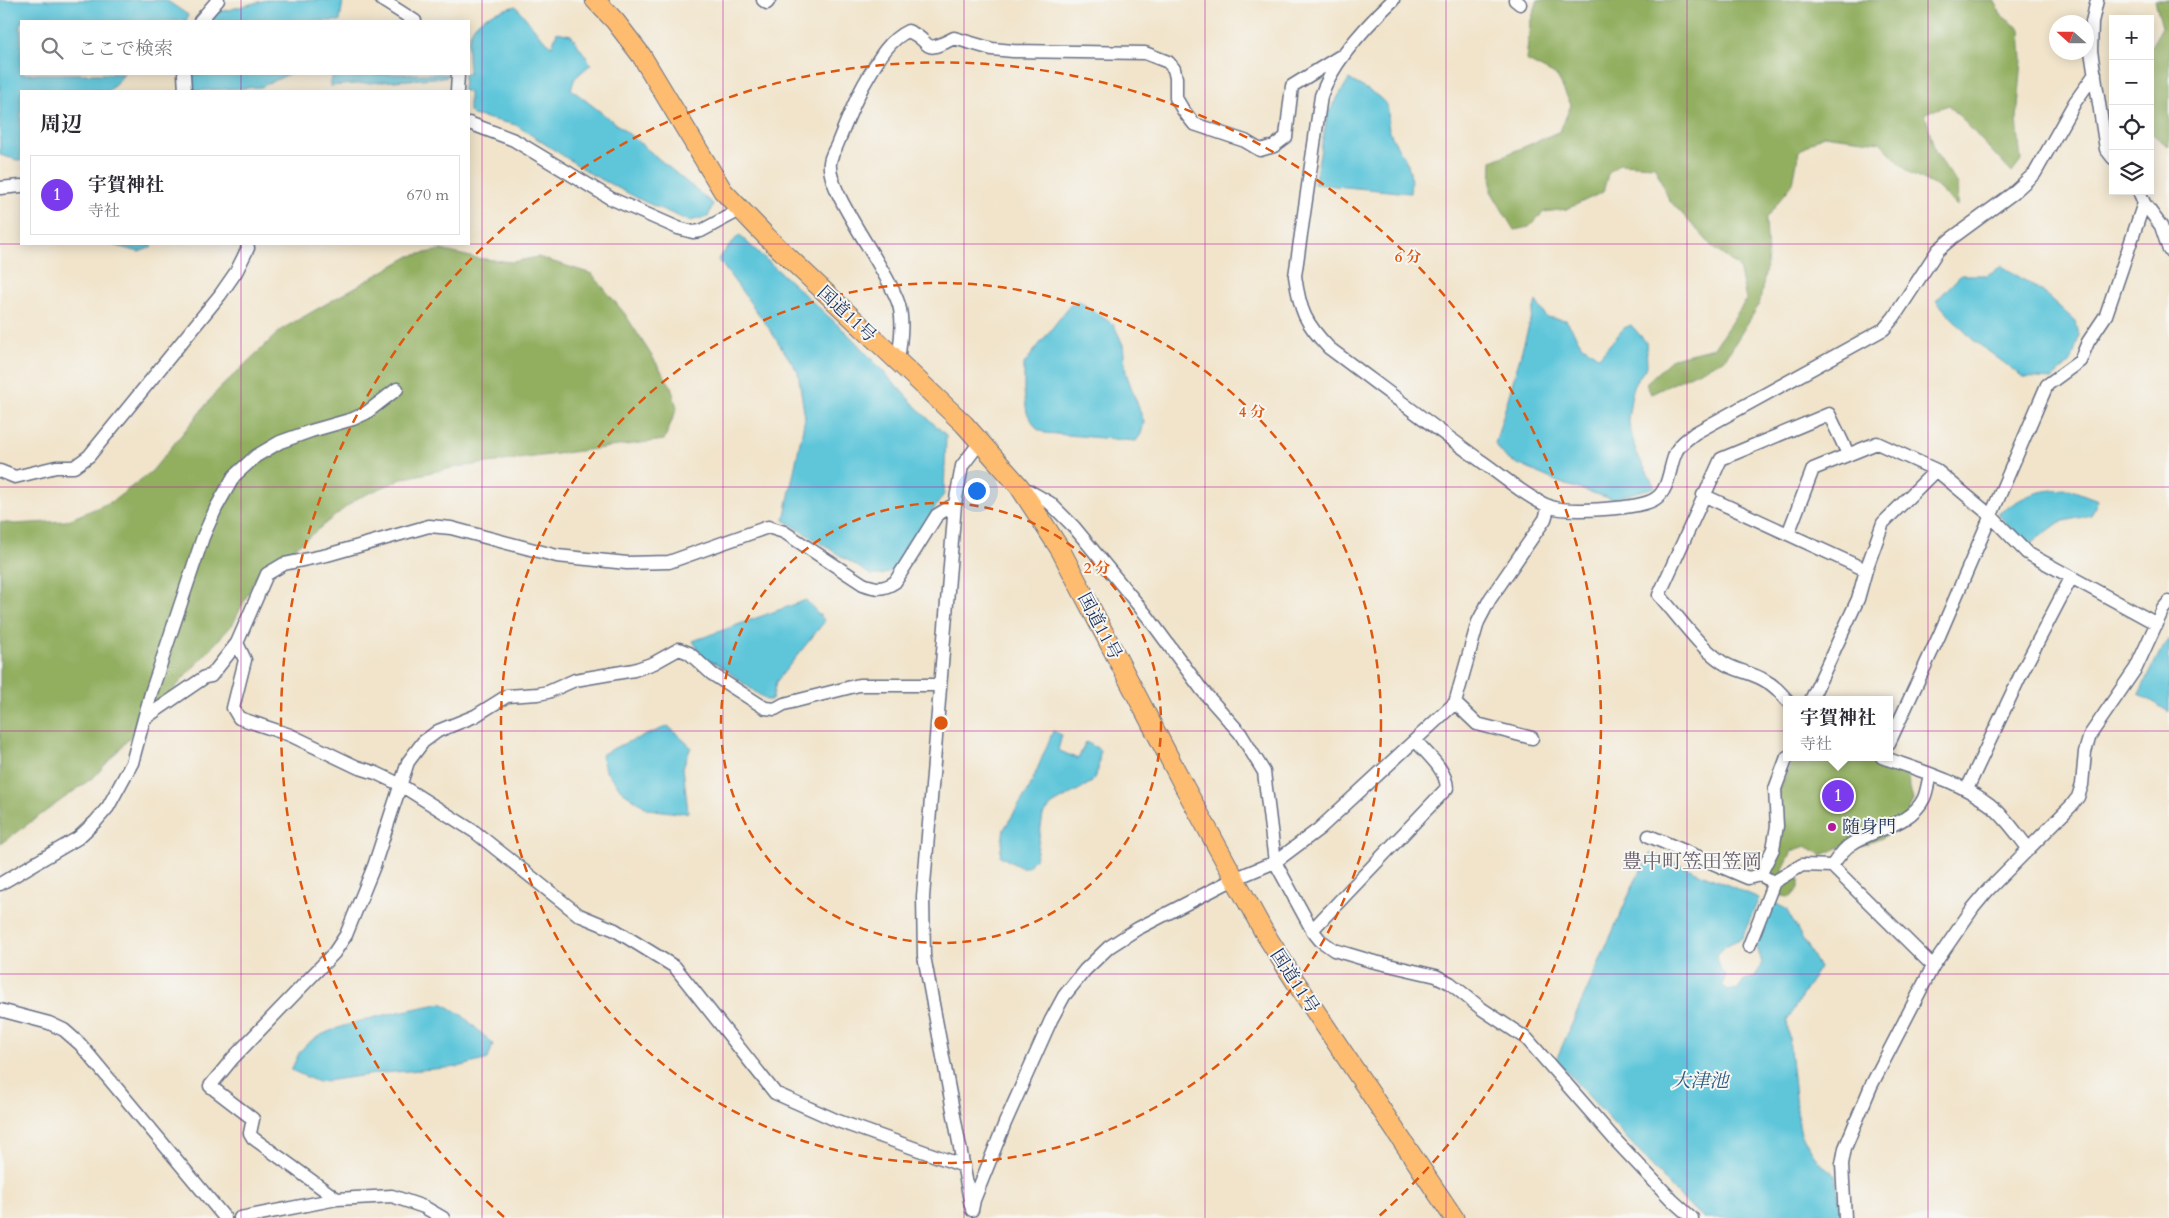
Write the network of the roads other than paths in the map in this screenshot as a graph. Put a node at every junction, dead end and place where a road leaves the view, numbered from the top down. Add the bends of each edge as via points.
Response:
1 (218, 0) edge
2 (382, 0) edge
3 (595, 0) edge
4 (763, 0) edge
5 (769, 0) edge
6 (1393, 0) edge
7 (2098, 0) edge
8 (201, 20) edge
9 (413, 20) edge
10 (1348, 52) junction
11 (2095, 74) junction
12 (184, 75) edge
13 (458, 75) edge
14 (185, 90) edge
15 (457, 90) edge
16 (470, 123) edge
17 (2109, 153) edge
18 (20, 186) edge
19 (0, 188) edge
20 (2142, 197) edge
21 (740, 210) junction
22 (246, 245) edge
23 (2169, 250) edge
24 (898, 362) junction
25 (397, 389) dead end
26 (981, 441) junction
27 (1848, 454) junction
28 (1936, 470) junction
29 (0, 471) edge
30 (1019, 486) junction
31 (1703, 495) junction
32 (956, 504) junction
33 (1549, 506) junction
34 (1990, 515) junction
35 (1788, 534) junction
36 (1866, 570) junction
37 (2071, 578) junction
38 (2169, 602) edge
39 (2157, 624) junction
40 (237, 643) junction
41 (940, 685) junction
42 (1784, 696) edge
43 (1813, 696) edge
44 (1455, 703) junction
45 (145, 718) junction
46 (1893, 734) edge
47 (1532, 738) dead end
48 (1416, 740) junction
49 (1786, 761) edge
50 (1893, 761) edge
51 (1930, 775) junction
52 (400, 784) junction
53 (1967, 790) junction
54 (1649, 836) dead end
55 (2028, 848) junction
56 (1275, 862) junction
57 (1832, 866) junction
58 (1760, 875) junction
59 (1234, 879) junction
60 (1774, 882) junction
61 (0, 884) edge
62 (1312, 930) junction
63 (1749, 946) dead end
64 (1933, 966) junction
65 (0, 1010) edge
66 (964, 1166) junction
67 (337, 1200) junction
68 (973, 1214) edge
69 (439, 1217) edge
70 (224, 1218) edge
71 (240, 1218) edge
72 (1454, 1218) edge
73 (1692, 1218) edge
74 (1845, 1218) edge

1 - 8 street
2 - 9 street
3 - 21 highway, 国道11号 via 630,39 713,176
4 - 5 street via 767,3
6 - 10 street via 1371,21
7 - 11 street via 2092,22 2091,51
10 - 24 street via 1292,86 1286,136 1274,146 1260,150 1228,134 1194,124 1176,98 1174,69 1168,62 1145,53 1013,52 954,38 935,48 908,31 899,35 875,65 852,106 829,163 845,207 880,264 899,306
10 - 33 street via 1327,78 1321,96 1295,276 1304,315 1311,330 1329,348 1502,476
11 - 17 street
11 - 33 street via 2075,102 2035,173 1938,250 1884,329 1694,433 1676,452 1663,492 1655,499 1609,508 1560,509
12 - 14 street
13 - 15 street
16 - 21 street via 514,140 610,198 678,228 701,232
18 - 19 street
20 - 23 street via 2161,226
20 - 34 street via 2106,315 2080,361 2047,385
21 - 24 highway, 国道11号
22 - 29 street via 240,264 220,295 89,456 74,467 56,467 15,477
24 - 26 highway, 国道11号
25 - 45 street via 353,420 280,442 256,456 234,476 203,537
26 - 30 highway, 国道11号
26 - 32 street via 962,466
27 - 28 street via 1877,442
27 - 31 street via 1829,414 1721,459
27 - 35 street via 1812,469
28 - 34 street
28 - 36 street via 1883,523
30 - 56 street via 1050,503 1074,527 1148,617 1202,690 1240,732 1264,772
30 - 59 highway, 国道11号 via 1060,549
31 - 35 street
31 - 42 street via 1659,595 1720,661 1763,679
32 - 40 street via 937,515 895,582 885,588 863,584 784,532 768,527 669,562 626,563 557,556 451,528 429,526 284,564 267,574
32 - 41 street
33 - 44 street via 1545,519 1478,622
34 - 37 street via 2028,553
34 - 46 street
35 - 36 street
36 - 43 street via 1858,599
37 - 39 street
37 - 53 street via 2022,672
38 - 39 street
39 - 55 street via 2136,668 2090,735 2078,797
40 - 45 street via 211,676
40 - 52 street via 245,660 234,708 238,718 290,735
41 - 52 street via 859,685 775,709 765,708 712,674 689,653 679,650 634,670 576,680 548,692 507,696 423,742 408,762
41 - 66 street via 923,896 924,956
44 - 47 street via 1477,724
44 - 48 street
45 - 61 street via 132,764 108,807 96,821 78,838
48 - 56 street via 1319,829
48 - 62 street via 1439,767 1447,788
49 - 58 street via 1775,789 1777,826 1773,849
50 - 51 street
51 - 53 street
51 - 57 street via 1924,799 1912,812 1885,830 1852,843
52 - 66 street via 475,832 579,915 615,930 675,967 775,1093 838,1121
52 - 67 street via 374,866 346,935 334,953 210,1086 253,1119 250,1133 253,1138
53 - 55 street via 2005,818
54 - 58 street via 1748,878
55 - 64 street via 1973,908
56 - 59 street
56 - 62 street
57 - 60 street via 1802,865
57 - 64 street
58 - 60 street
59 - 68 street via 1137,929 1109,948 1064,996 1005,1123 974,1200
59 - 72 highway, 国道11号 via 1295,982
60 - 63 street
62 - 73 street via 1334,950 1436,976 1450,983 1527,1039 1618,1142
64 - 74 street via 1871,1086 1845,1148 1842,1164
65 - 70 street via 49,1023 64,1030 80,1044
66 - 68 street
67 - 69 street via 392,1196 408,1200
67 - 71 street

